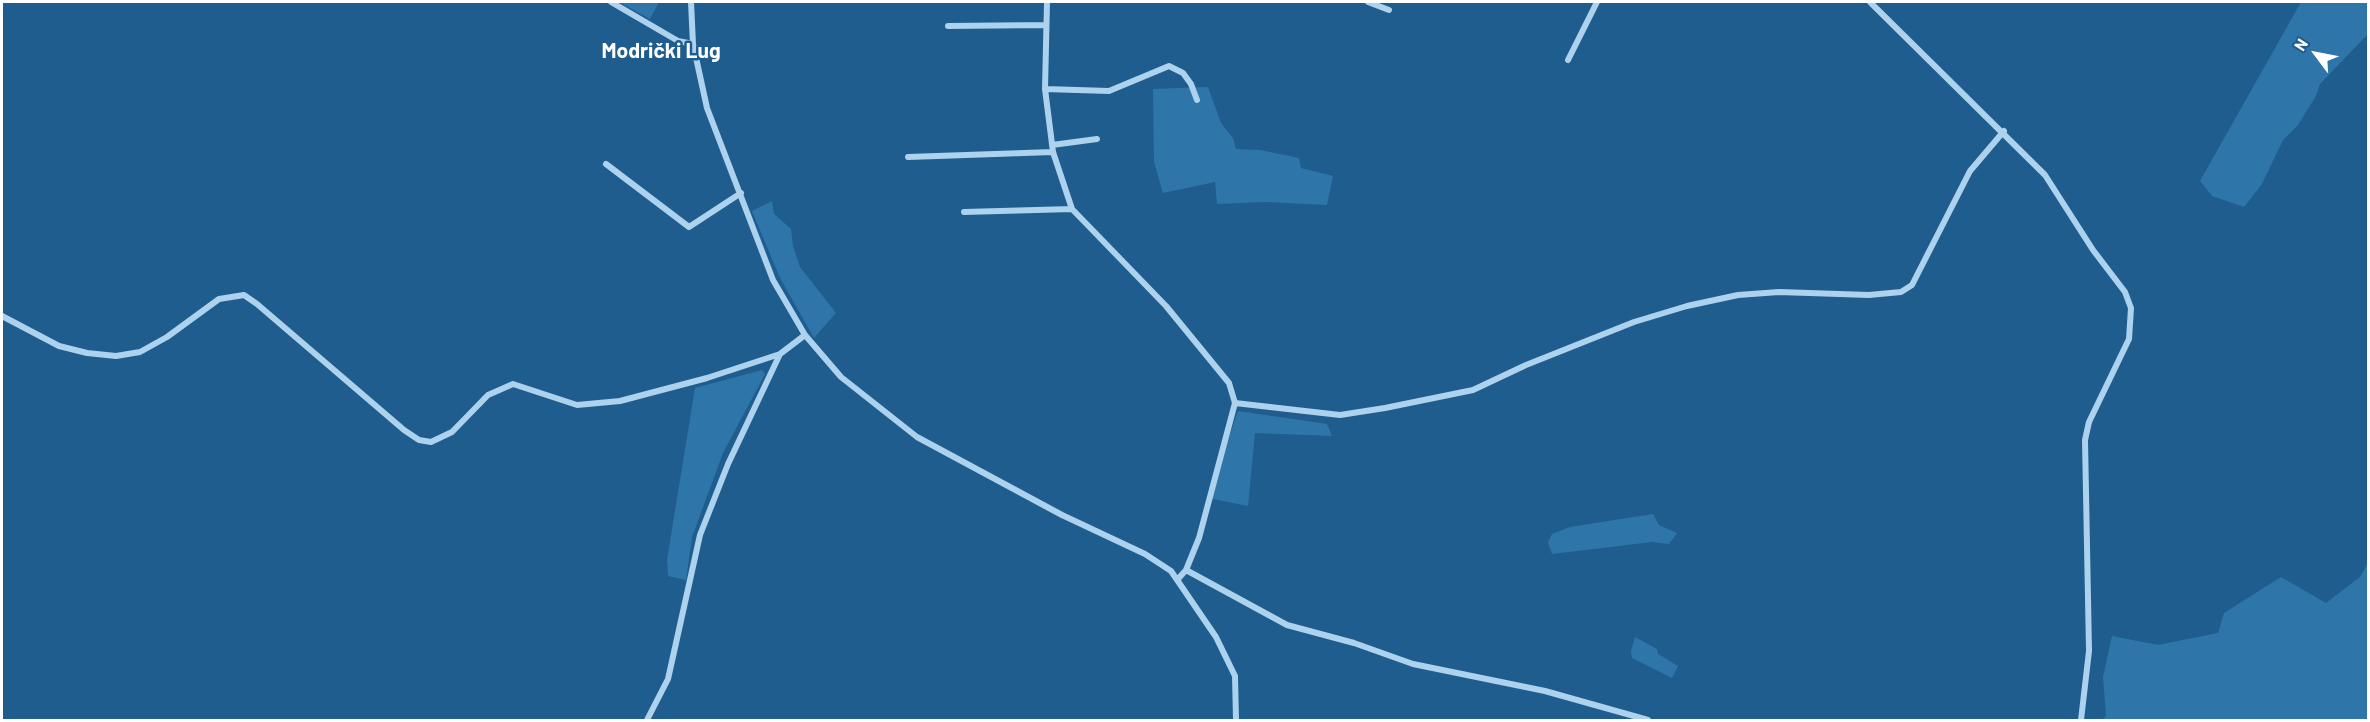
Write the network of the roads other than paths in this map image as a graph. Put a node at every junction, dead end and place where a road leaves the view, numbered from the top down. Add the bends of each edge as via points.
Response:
1 (611, 2) edge
2 (691, 2) edge
3 (1047, 2) edge
4 (1368, 2) edge
5 (1598, 2) edge
6 (1870, 2) edge
7 (1389, 10) dead end
8 (1046, 25) junction
9 (948, 26) dead end
10 (693, 44) junction
11 (1568, 60) dead end
12 (1045, 89) junction
13 (1197, 100) dead end
14 (2004, 132) junction
15 (1097, 139) dead end
16 (1053, 149) junction
17 (908, 157) dead end
18 (606, 164) dead end
19 (741, 193) junction
20 (1072, 209) junction
21 (964, 212) dead end
22 (2, 316) edge
23 (805, 335) junction
24 (780, 354) junction
25 (1235, 403) junction
26 (1186, 570) junction
27 (1178, 579) junction
28 (647, 720) edge
29 (1236, 720) edge
30 (1648, 720) edge
31 (2081, 720) edge

1 - 10 street via 678,40
2 - 10 street
3 - 8 street
4 - 7 street
5 - 11 street
6 - 14 street
8 - 9 street
8 - 12 street
10 - 19 street via 707,108
12 - 13 street via 1109,91 1156,70 1173,67 1191,84
12 - 16 street
14 - 25 street via 1970,171 1912,285 1901,292 1738,295 1687,306 1526,364 1473,390 1385,408 1340,415
14 - 31 street via 2045,175 2093,250 2115,275 2132,309 2129,339 2088,422 2085,440 2089,651
15 - 16 street
16 - 17 street
16 - 20 street
18 - 19 street via 689,227
19 - 23 street via 773,280
20 - 21 street
20 - 25 street via 1166,306 1229,383
22 - 24 street via 59,346 116,356 140,352 219,299 244,295 404,430 419,440 431,442 452,432 488,395 513,384 578,405 599,404 647,395
23 - 24 street
23 - 27 street via 841,376 917,437 1062,515 1145,554
24 - 28 street via 728,464 700,535 668,680
25 - 26 street via 1199,538
26 - 27 street
26 - 30 street via 1287,625 1413,664 1545,691
27 - 29 street via 1216,637 1235,676

